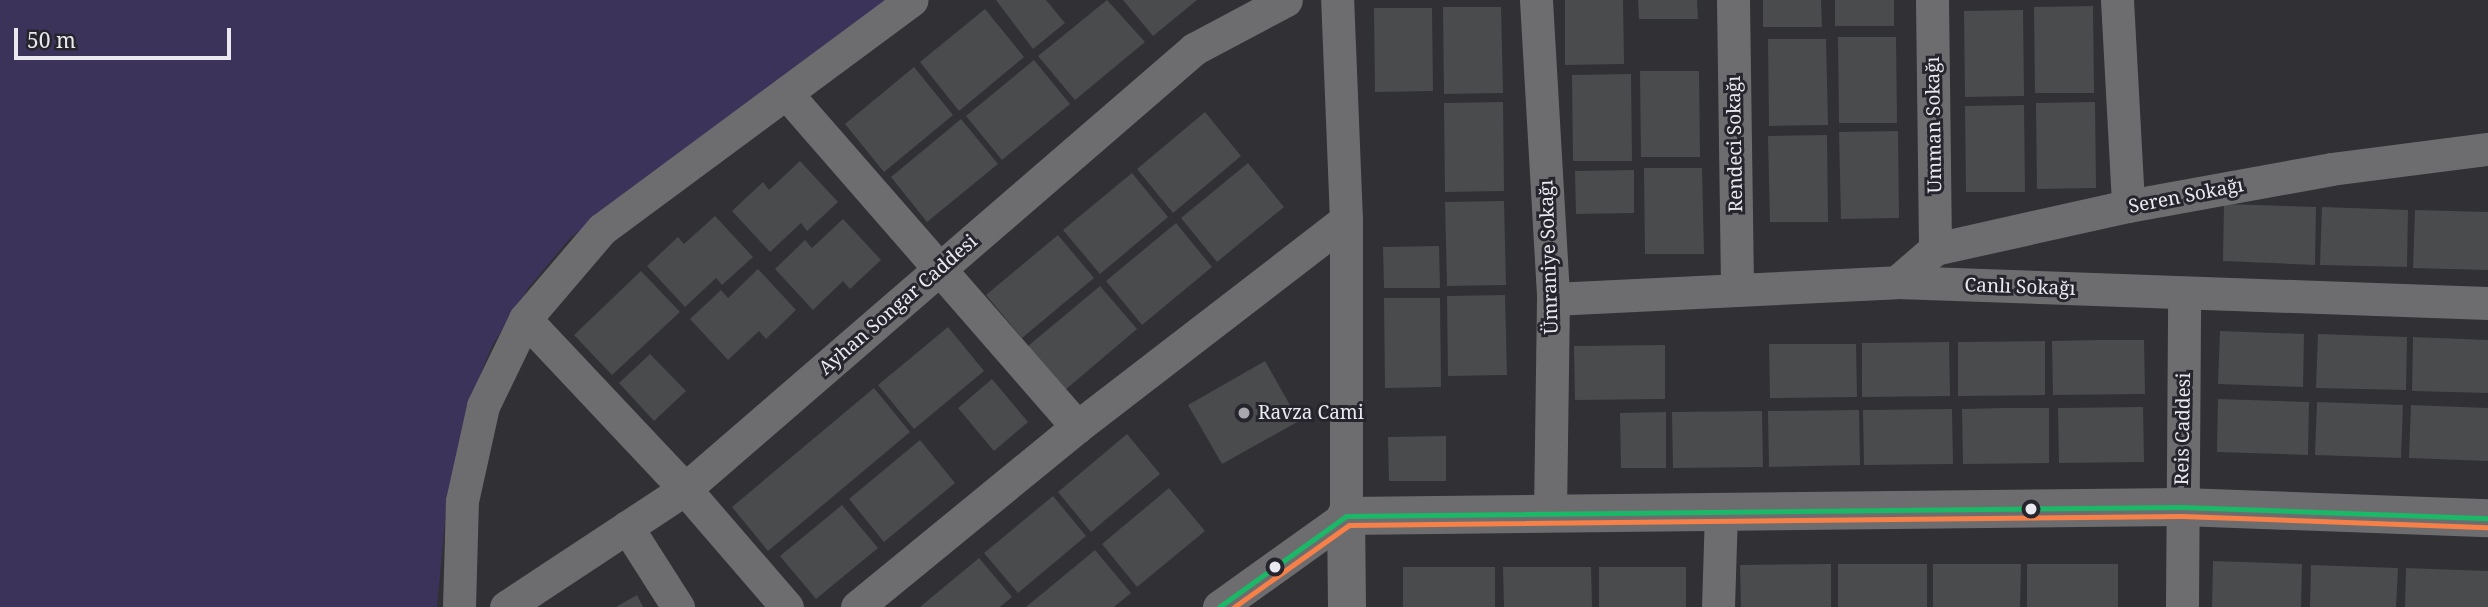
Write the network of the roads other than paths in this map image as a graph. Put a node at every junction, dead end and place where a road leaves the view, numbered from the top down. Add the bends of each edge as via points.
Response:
1 (911, 0) edge
2 (1286, 0) edge
3 (1336, 0) edge
4 (1536, 0) edge
5 (1733, 0) edge
6 (1932, 0) edge
7 (2118, 0) edge
8 (786, 93) junction
9 (2488, 149) edge
10 (2128, 206) junction
11 (1346, 219) junction
12 (1935, 249) junction
13 (941, 267) junction
14 (1898, 282) junction
15 (1737, 288) junction
16 (2184, 293) junction
17 (1553, 299) junction
18 (2488, 303) edge
19 (525, 319) junction
20 (1077, 427) junction
21 (685, 489) junction
22 (2182, 507) junction
23 (1721, 512) junction
24 (1550, 514) junction
25 (1346, 516) junction
26 (2488, 517) edge
27 (627, 527) junction
28 (1221, 606) edge
29 (458, 607) edge
30 (506, 607) edge
31 (678, 607) edge
32 (787, 607) edge
33 (857, 607) edge
34 (1347, 607) edge
35 (1718, 607) edge
36 (2182, 607) edge

1 - 8 street
2 - 13 street, Ayhan Songar Caddesi via 1195,50
3 - 11 street
4 - 17 street, Ümraniye Sokağı
5 - 15 street, Rendeci Sokağı
6 - 12 street, Umman Sokağı
7 - 10 street
8 - 13 street
8 - 19 street via 602,229
9 - 10 street, Seren Sokağı via 2331,169
10 - 12 street, Seren Sokağı
11 - 20 street
11 - 25 street
12 - 14 street, Seren Sokağı
13 - 20 street
13 - 21 street, Ayhan Songar Caddesi
14 - 15 street, Canlı Sokağı
14 - 16 street, Canlı Sokağı
15 - 17 street, Canlı Sokağı
16 - 18 street, Canlı Sokağı
16 - 22 street, Reis Caddesi
17 - 24 street, Ümraniye Sokağı
19 - 21 street
19 - 29 street via 483,406 462,501
20 - 33 street
21 - 27 street, Ayhan Songar Caddesi
21 - 32 street
22 - 23 street
22 - 26 street
22 - 36 street, Reis Caddesi
23 - 24 street
23 - 35 street
24 - 25 street
25 - 28 street
25 - 34 street
27 - 30 street, Ayhan Songar Caddesi
27 - 31 street

